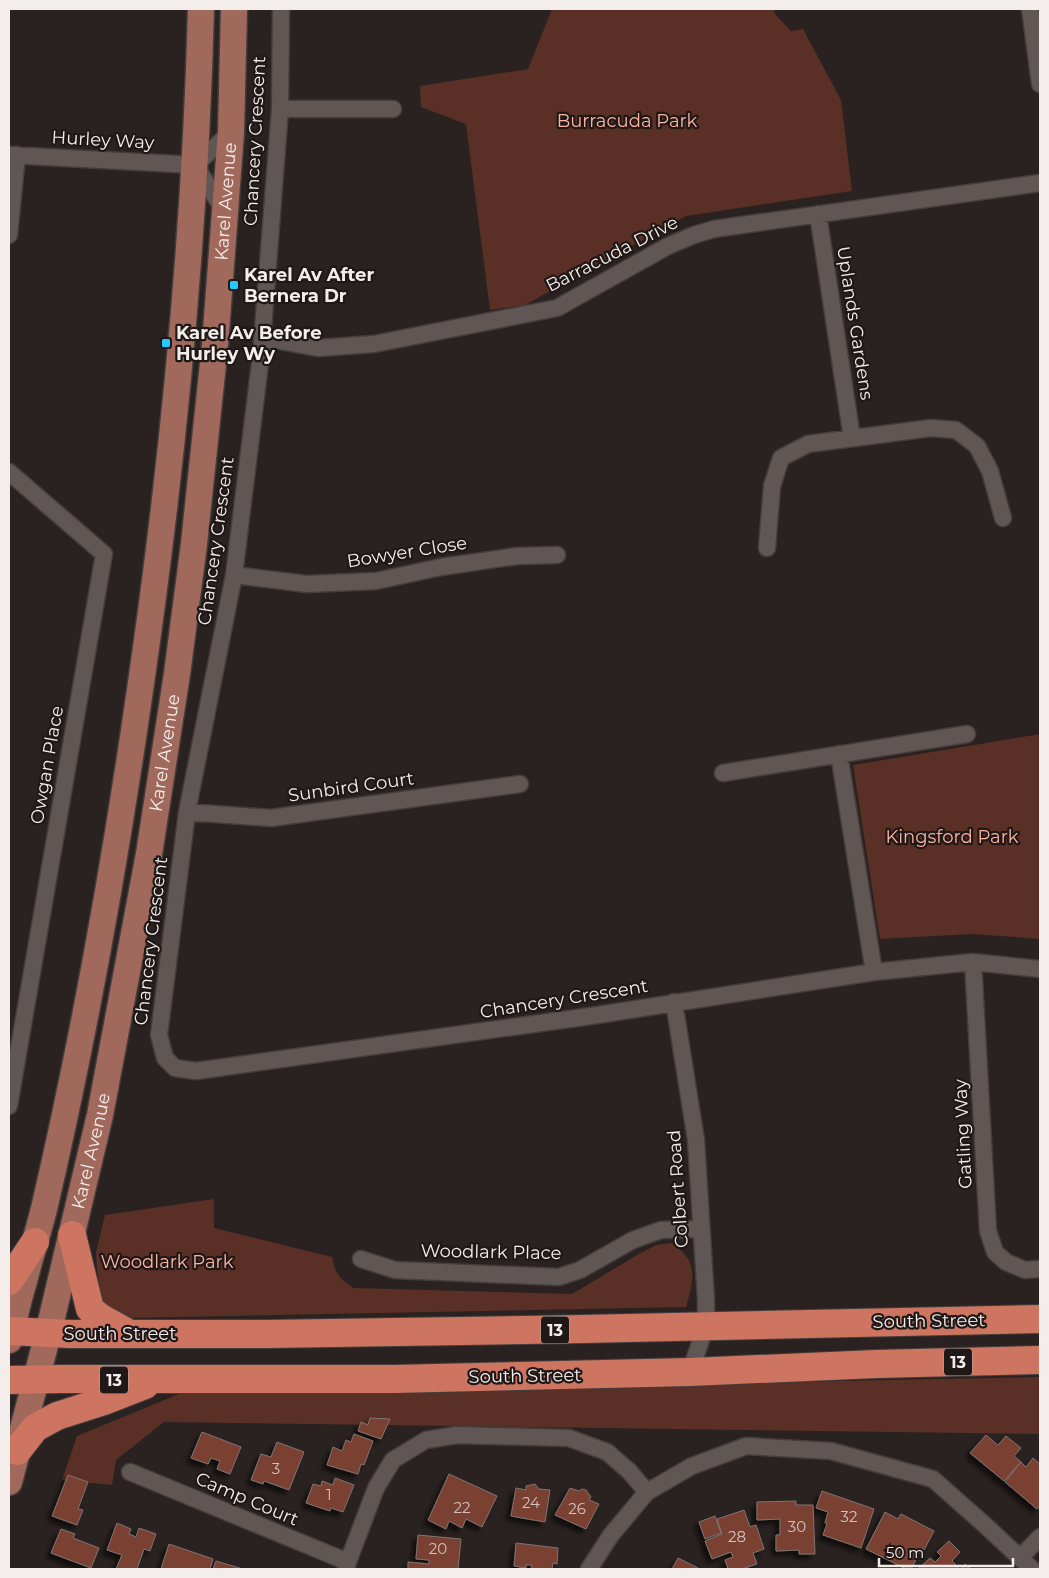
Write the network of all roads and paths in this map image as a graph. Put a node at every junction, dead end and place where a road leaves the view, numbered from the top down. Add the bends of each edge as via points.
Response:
1 (201, 9) edge
2 (234, 9) edge
3 (281, 9) edge
4 (1030, 9) edge
5 (1040, 84) edge
6 (280, 109) junction
7 (393, 109) dead end
8 (230, 132) junction
9 (13, 155) edge
10 (195, 165) junction
11 (1040, 183) edge
12 (225, 212) junction
13 (818, 214) junction
14 (9, 235) edge
15 (263, 338) junction
16 (852, 438) junction
17 (9, 472) edge
18 (1003, 518) dead end
19 (767, 548) dead end
20 (557, 555) dead end
21 (234, 574) junction
22 (967, 734) dead end
23 (840, 754) junction
24 (722, 773) dead end
25 (520, 784) dead end
26 (187, 812) junction
27 (973, 962) junction
28 (1040, 969) edge
29 (874, 972) junction
30 (674, 1002) junction
31 (9, 1106) edge
32 (701, 1229) junction
33 (72, 1235) junction
34 (35, 1242) junction
35 (362, 1259) dead end
36 (1040, 1269) edge
37 (9, 1281) edge
38 (1040, 1319) edge
39 (706, 1326) junction
40 (10, 1334) edge
41 (48, 1334) junction
42 (131, 1334) junction
43 (1040, 1360) edge
44 (690, 1372) junction
45 (9, 1380) edge
46 (36, 1380) junction
47 (158, 1380) junction
48 (17, 1451) junction
49 (130, 1472) dead end
50 (9, 1482) edge
51 (647, 1492) junction
52 (1040, 1537) edge
53 (1020, 1558) junction
54 (347, 1566) edge
55 (589, 1569) edge
56 (1032, 1569) edge

1 - 10 main road, Karel Avenue
2 - 8 main road, Karel Avenue
3 - 6 street, Chancery Crescent
4 - 5 street
6 - 7 street
6 - 15 street, Chancery Crescent
8 - 10 street
8 - 12 main road, Karel Avenue
9 - 10 street, Hurley Way
9 - 14 street
10 - 12 street
10 - 34 main road, Karel Avenue via 168,469 132,744 106,909
11 - 13 street, Barracuda Drive
12 - 33 main road, Karel Avenue via 215,345 177,674 149,854 100,1115
13 - 15 street, Barracuda Drive via 694,234 557,308 374,344 318,348
13 - 16 street, Uplands Gardens
15 - 21 street, Chancery Crescent
16 - 18 street via 930,428 956,430 977,446 990,470
16 - 19 street via 808,444 781,458 772,486
17 - 31 street, Owgan Place via 104,554
20 - 21 street, Bowyer Close via 516,556 376,581 307,584
21 - 26 street, Chancery Crescent
22 - 23 street
23 - 24 street
23 - 29 street
25 - 26 street, Sunbird Court via 270,818
26 - 30 street, Chancery Crescent via 159,1035 165,1058 175,1068 196,1071
27 - 28 street, Chancery Crescent
27 - 29 street, Chancery Crescent
27 - 36 street, Gatling Way via 988,1231 995,1252 1006,1262 1025,1270
29 - 30 street, Chancery Crescent
30 - 32 street, Colbert Road via 696,1140
32 - 35 street, Woodlark Place via 661,1230 632,1240 580,1270 559,1277 395,1270
32 - 39 street, Colbert Road
33 - 41 main road, Karel Avenue
33 - 42 highway via 90,1309
34 - 37 highway
34 - 40 main road, Karel Avenue
38 - 39 highway, South Street / 13
39 - 42 highway, South Street / 13
39 - 44 street, Colbert Road
40 - 41 highway, South Street / 13
41 - 42 highway, South Street / 13
41 - 46 main road, Karel Avenue
43 - 44 highway, South Street / 13
44 - 47 highway, South Street / 13 via 394,1379
45 - 46 highway, South Street / 13
46 - 47 highway, South Street / 13
46 - 48 main road, Karel Avenue
47 - 48 highway via 104,1402 57,1416 35,1428
48 - 50 main road, Karel Avenue
49 - 54 street, Camp Court
51 - 53 street via 692,1466 746,1446 831,1451 933,1478
51 - 54 street via 607,1452 569,1438 457,1435 426,1440 393,1460 376,1488
51 - 55 street
52 - 53 street
53 - 56 street

